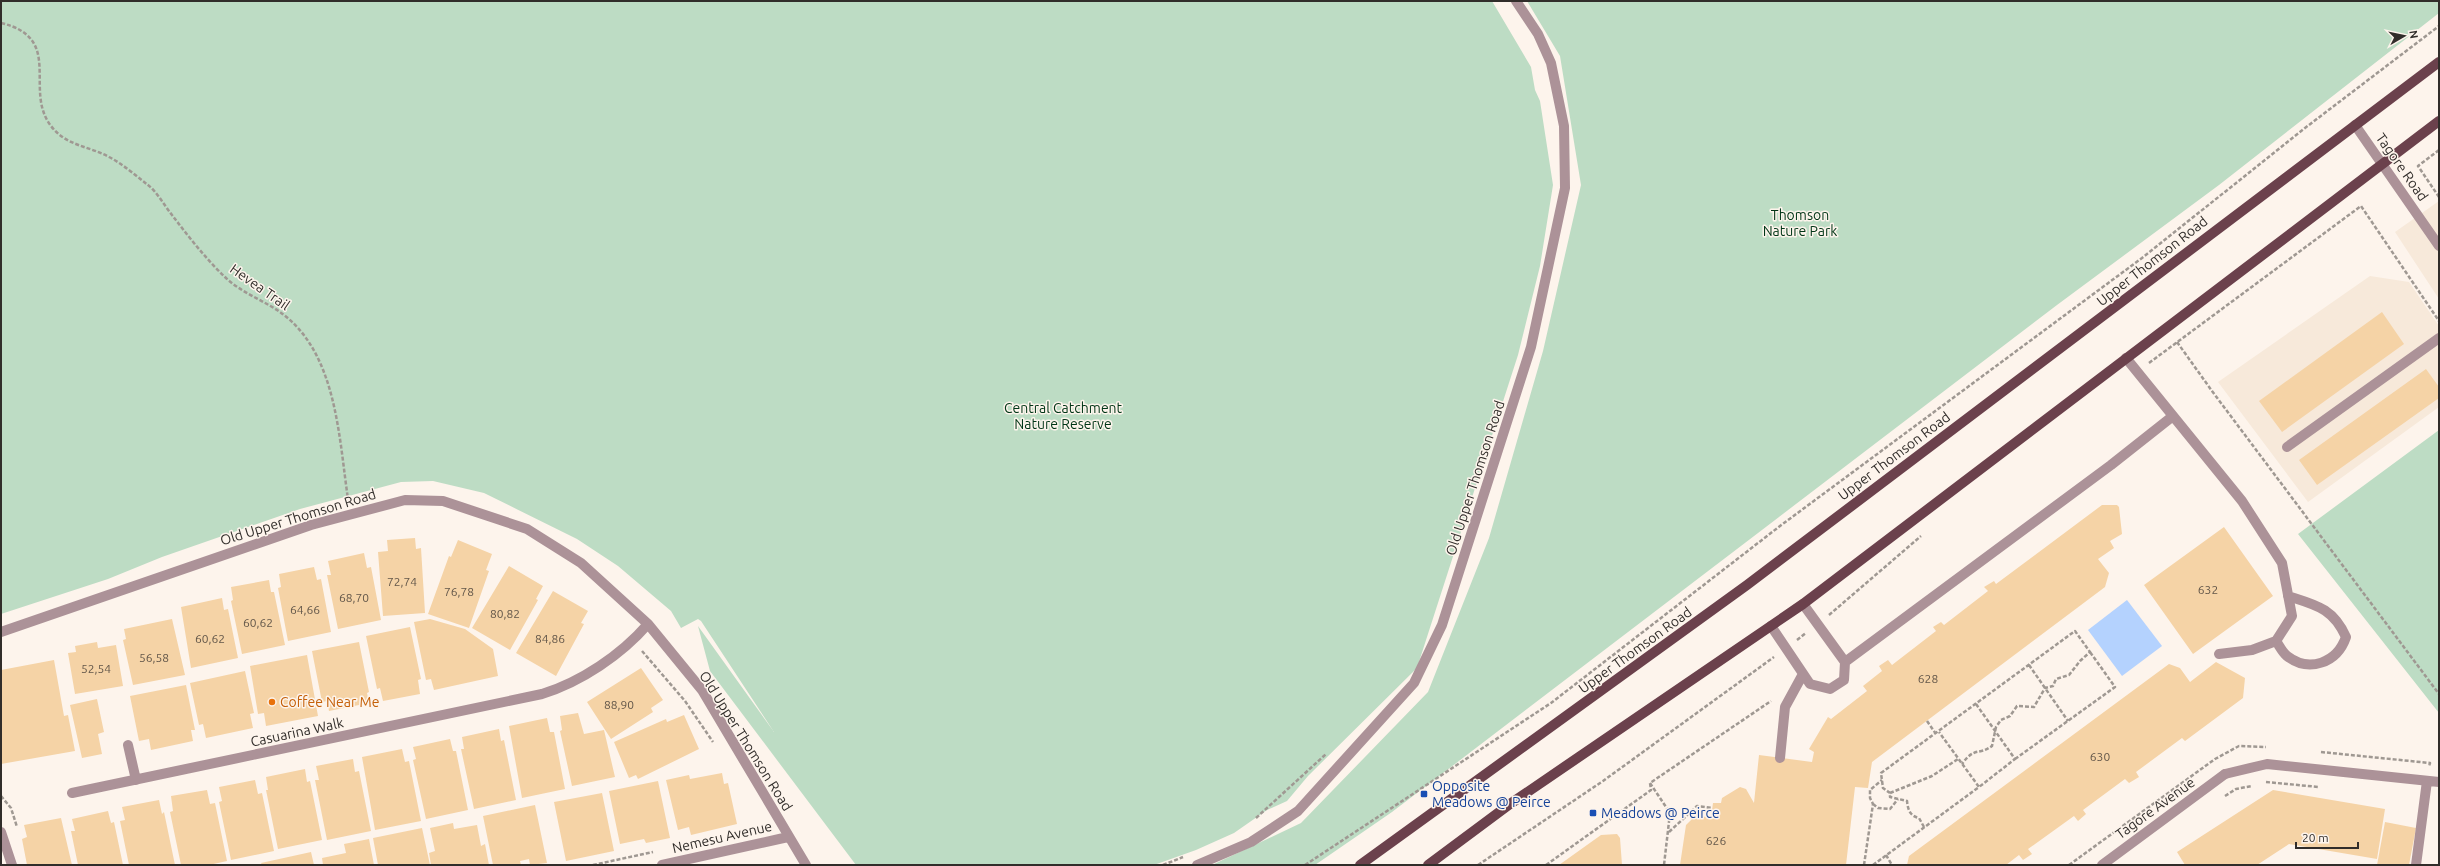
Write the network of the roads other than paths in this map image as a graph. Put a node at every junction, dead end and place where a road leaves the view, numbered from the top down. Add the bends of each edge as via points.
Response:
1 (1516, 1) edge
2 (2439, 62) edge
3 (2439, 121) edge
4 (2355, 125) junction
5 (2382, 163) junction
6 (2439, 246) edge
7 (2439, 338) edge
8 (2126, 358) junction
9 (2172, 416) junction
10 (2287, 447) dead end
11 (2288, 596) junction
12 (1803, 604) junction
13 (648, 624) junction
14 (1771, 626) junction
15 (1, 632) edge
16 (2276, 641) junction
17 (2219, 654) dead end
18 (1845, 662) junction
19 (1803, 674) junction
20 (128, 745) dead end
21 (1780, 758) dead end
22 (136, 780) junction
23 (2427, 781) junction
24 (2439, 782) edge
25 (72, 793) dead end
26 (1, 832) edge
27 (788, 837) junction
28 (12, 865) edge
29 (662, 865) edge
30 (806, 865) edge
31 (1197, 865) edge
32 (1360, 865) edge
33 (1428, 865) edge
34 (2102, 865) edge
35 (2416, 865) edge

1 - 31 street, Old Upper Thomson Road via 1538,34 1551,64 1564,126 1565,188 1531,347 1442,625 1414,683 1298,811 1251,842
2 - 4 main road, Upper Thomson Road
3 - 5 main road
4 - 5 street, Tagore Road
4 - 32 main road, Upper Thomson Road via 1747,586
5 - 6 street, Tagore Road
5 - 8 main road
7 - 10 street
8 - 9 street
8 - 12 main road
9 - 11 street via 2242,501 2282,563
9 - 18 street via 2111,465
11 - 16 street via 2292,616
11 - 16 street via 2318,606 2332,615 2346,637 2343,646 2333,657 2320,664 2309,665 2285,655
12 - 14 main road
12 - 18 street
13 - 15 street, Old Upper Thomson Road via 581,563 527,529 443,501 405,500 304,527
13 - 22 street, Casuarina Walk via 636,638 566,687
13 - 27 street, Old Upper Thomson Road via 702,690
14 - 19 street
14 - 33 main road via 1510,804
16 - 17 street via 2252,650
18 - 19 street via 1844,680 1830,689 1810,684
19 - 21 street via 1786,707
20 - 22 street
22 - 25 street, Casuarina Walk
23 - 24 street
23 - 34 street, Tagore Avenue via 2267,764 2226,774
23 - 35 street
26 - 28 street
27 - 29 street, Nemesu Avenue
27 - 30 street, Old Upper Thomson Road

